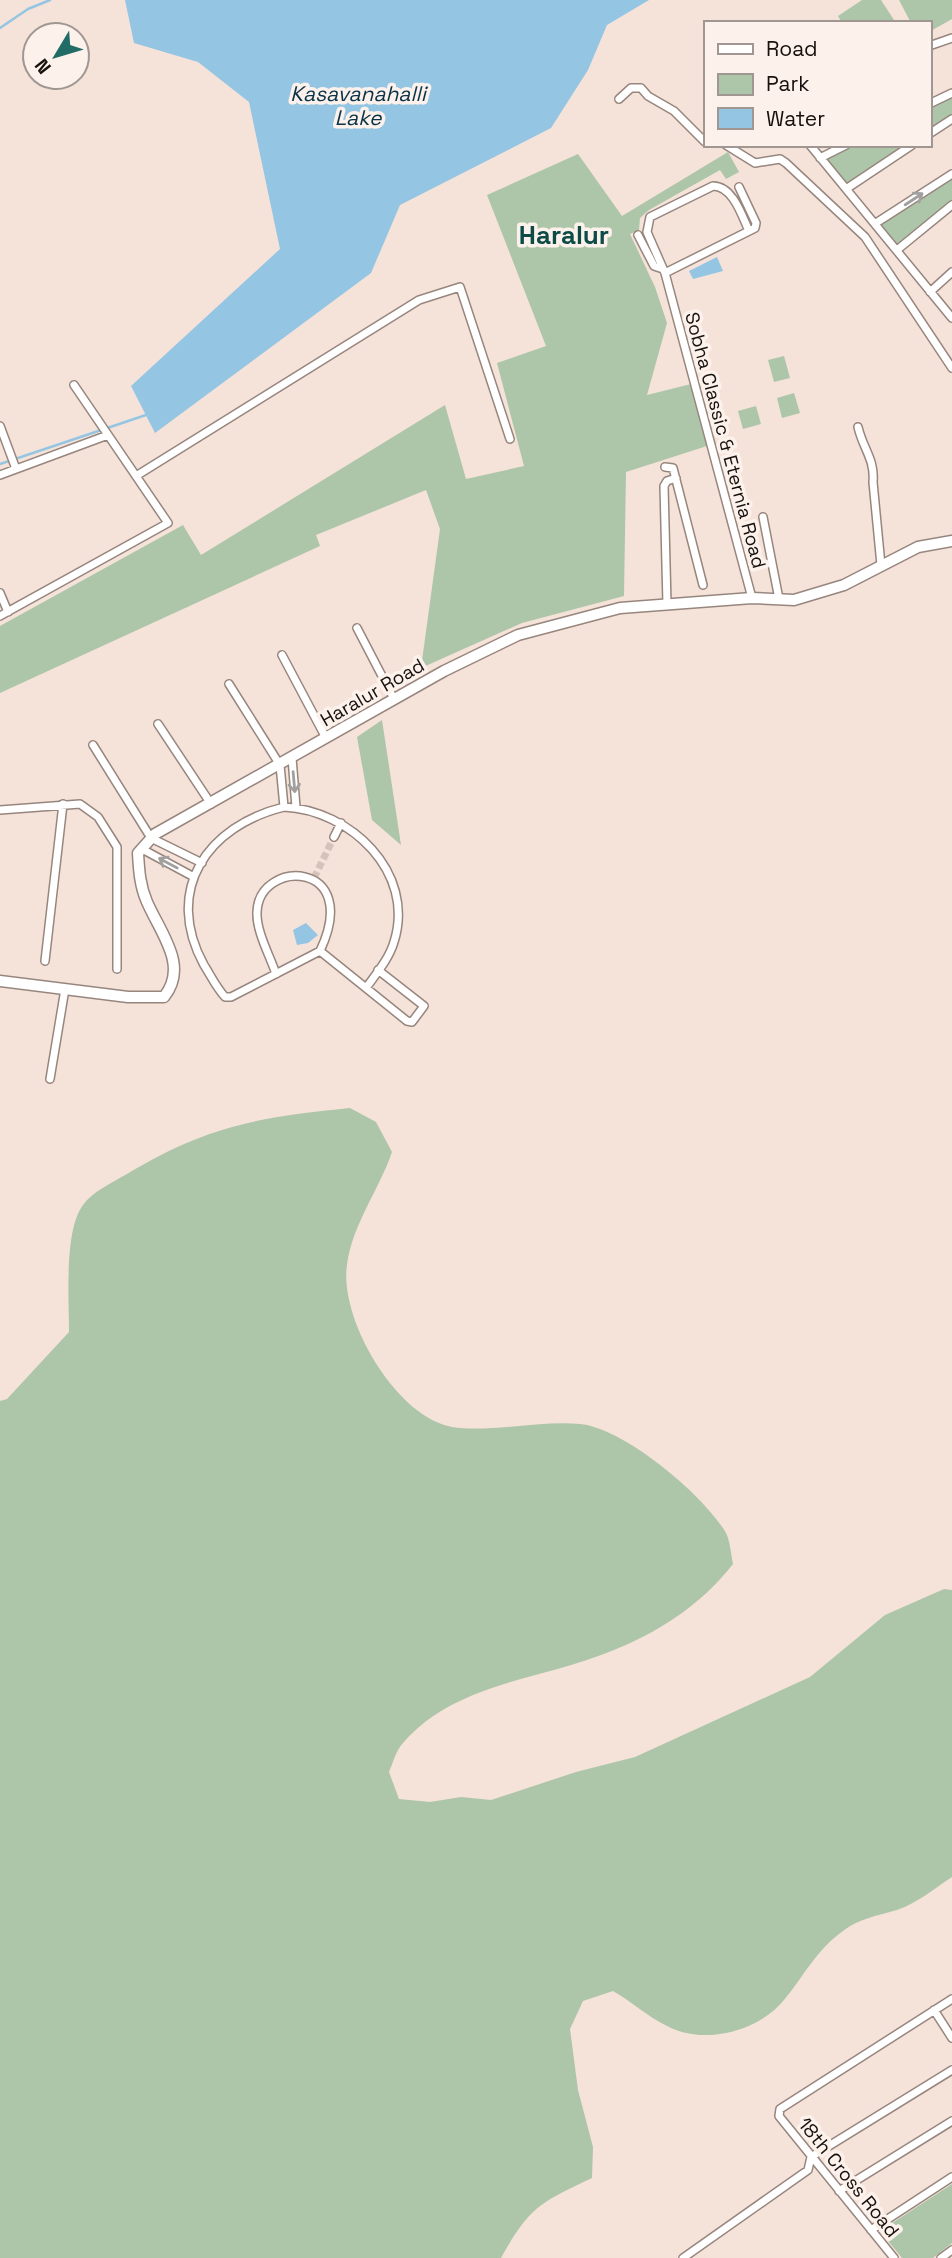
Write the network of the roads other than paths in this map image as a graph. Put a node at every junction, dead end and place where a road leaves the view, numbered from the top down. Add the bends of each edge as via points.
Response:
1 (952, 37) edge
2 (931, 46) edge
3 (952, 93) edge
4 (619, 99) dead end
5 (931, 103) edge
6 (952, 119) edge
7 (931, 133) edge
8 (704, 141) edge
9 (729, 147) edge
10 (812, 147) edge
11 (842, 147) edge
12 (909, 147) edge
13 (820, 158) junction
14 (952, 174) edge
15 (740, 187) dead end
16 (846, 189) junction
17 (952, 205) edge
18 (876, 223) junction
19 (750, 231) junction
20 (638, 235) dead end
21 (897, 250) junction
22 (664, 271) junction
23 (952, 272) edge
24 (930, 292) junction
25 (952, 318) edge
26 (952, 368) edge
27 (74, 385) dead end
28 (0, 426) edge
29 (858, 427) dead end
30 (106, 432) junction
31 (510, 439) dead end
32 (14, 463) junction
33 (665, 467) dead end
34 (0, 475) edge
35 (136, 477) junction
36 (676, 478) junction
37 (763, 517) dead end
38 (952, 541) edge
39 (881, 565) junction
40 (703, 585) dead end
41 (0, 593) edge
42 (752, 598) junction
43 (779, 599) junction
44 (667, 604) junction
45 (8, 612) junction
46 (0, 617) edge
47 (357, 628) dead end
48 (282, 656) dead end
49 (229, 684) dead end
50 (394, 699) junction
51 (158, 724) dead end
52 (327, 738) junction
53 (93, 744) dead end
54 (292, 758) junction
55 (280, 765) junction
56 (63, 804) junction
57 (211, 804) junction
58 (284, 807) junction
59 (296, 807) junction
60 (0, 810) edge
61 (341, 823) junction
62 (334, 837) tunnel mouth
63 (151, 838) junction
64 (142, 849) junction
65 (202, 863) junction
66 (194, 877) junction
67 (320, 951) junction
68 (45, 961) dead end
69 (117, 969) dead end
70 (378, 970) junction
71 (276, 974) junction
72 (0, 981) edge
73 (366, 988) junction
74 (65, 989) junction
75 (50, 1079) dead end
76 (952, 1999) edge
77 (934, 2010) junction
78 (952, 2038) edge
79 (952, 2070) edge
80 (952, 2121) edge
81 (811, 2157) junction
82 (952, 2177) edge
83 (839, 2191) junction
84 (871, 2230) junction
85 (952, 2250) edge
86 (683, 2258) edge
87 (894, 2258) edge
88 (941, 2258) edge

1 - 2 street
3 - 5 street
4 - 8 street via 631,88 641,88 674,111
6 - 7 street
9 - 26 street via 755,163 780,159 865,237
10 - 13 street
11 - 13 street
12 - 16 street
13 - 16 street
18 -> 14 street
15 - 19 street via 756,223
16 - 18 street
17 - 21 street
18 - 21 street
19 - 22 street
19 - 22 street, Sobha Classic & Eternia Road via 725,189 717,186 699,191 650,217 647,232
20 - 22 street via 653,266
21 - 24 street
22 - 42 street, Sobha Classic & Eternia Road
23 - 24 street
24 - 25 street
27 - 30 street
28 - 32 street
29 - 39 street via 875,469
30 - 32 street
30 - 35 street
31 - 35 street via 460,287 419,300
32 - 34 street
33 - 36 street via 671,466
35 - 45 street via 168,523
36 - 40 street
36 - 44 street via 664,486
37 - 43 street
38 - 39 street, Haralur Road via 918,547
39 - 43 street, Haralur Road via 821,593
41 - 45 street
42 - 43 street, Haralur Road
42 - 44 street, Haralur Road
44 - 50 street, Haralur Road via 620,608 518,635
45 - 46 street
47 - 50 street
48 - 52 street
49 - 55 street
50 - 52 street, Haralur Road
51 - 57 street
52 - 54 street, Haralur Road
53 - 63 street
54 - 55 street, Haralur Road
54 -> 59 street
55 - 57 street, Haralur Road
55 - 58 street
56 - 60 street
56 - 68 street
56 - 69 street via 80,804 98,817 117,847
57 - 63 street, Haralur Road
58 - 59 street
58 - 65 street via 245,820 224,836
59 - 61 street
61 - 62 street
61 - 70 street via 365,839 385,864 396,892 399,920 394,942
63 - 64 street, Haralur Road
63 - 65 street
66 -> 64 street
64 - 74 street via 138,853 139,877 176,964 173,985 163,998
65 - 66 street
66 - 71 street via 186,903 190,934 218,989 231,997
67 - 71 street
67 - 71 street via 330,930 330,901 324,888 314,879 293,875 279,879 259,901 257,914
67 - 73 street
70 - 73 street
70 - 73 street via 424,1006 423,1011 407,1021
72 - 74 street
74 - 75 street
76 - 77 street
77 - 78 street
77 - 81 street, 18th Cross Road via 780,2109 779,2116
79 - 81 street
80 - 83 street
81 - 83 street, 18th Cross Road
81 - 86 street via 800,2176
82 - 84 street
83 - 84 street, 18th Cross Road
84 - 87 street, 18th Cross Road
85 - 88 street

